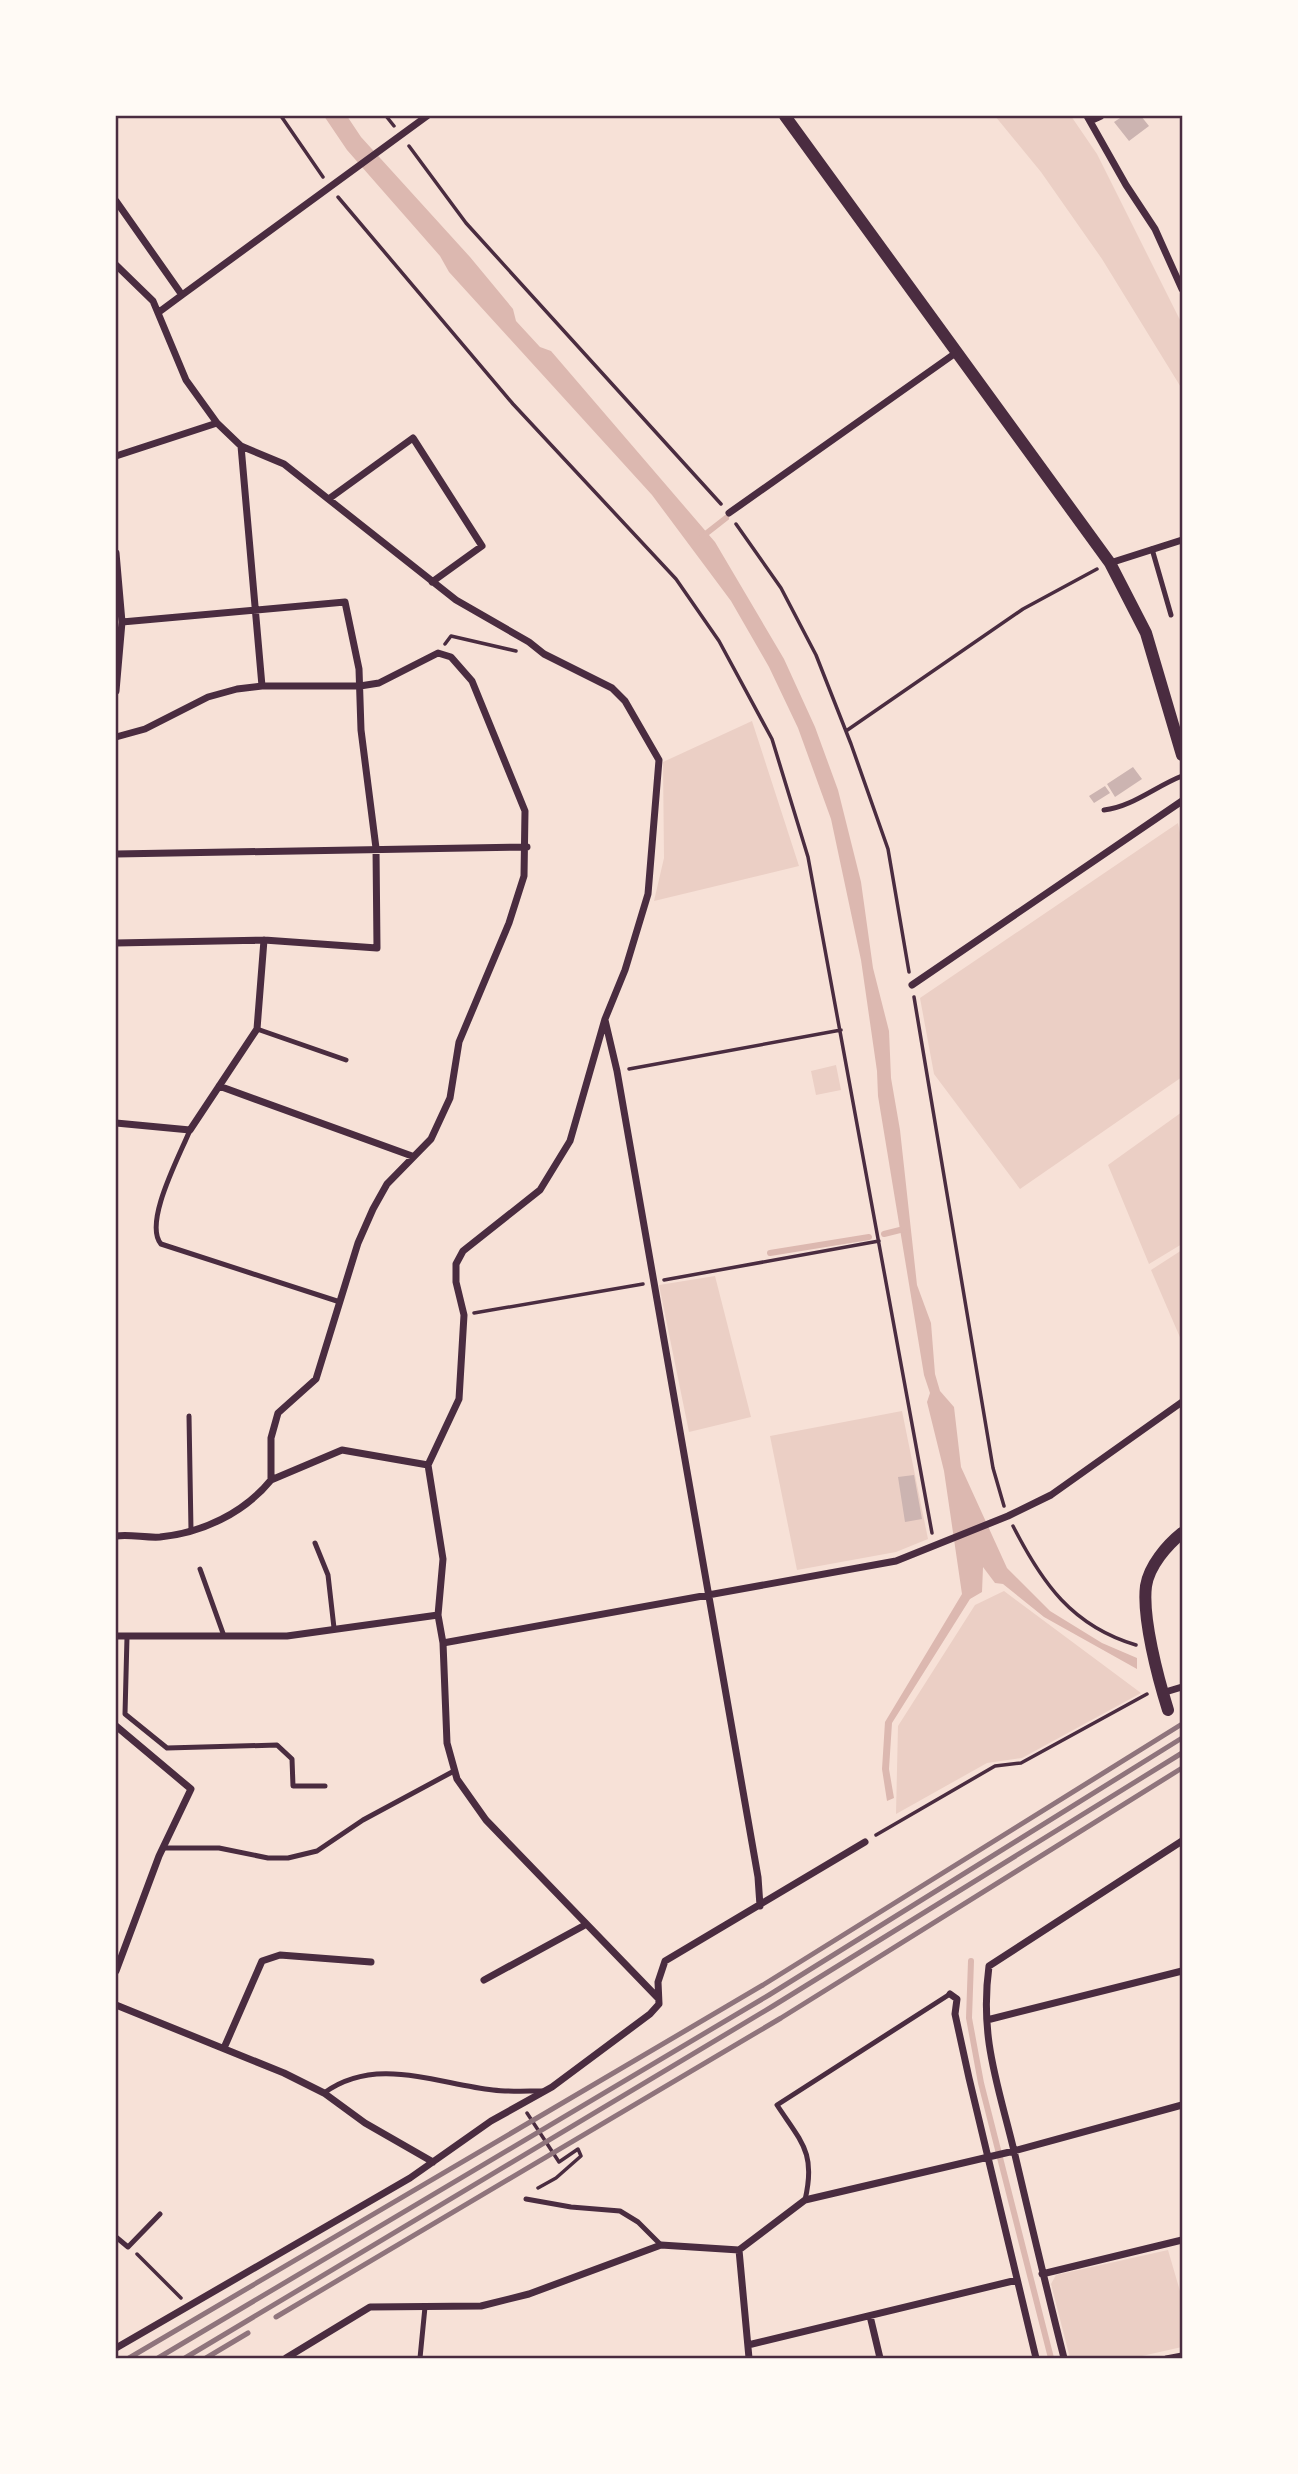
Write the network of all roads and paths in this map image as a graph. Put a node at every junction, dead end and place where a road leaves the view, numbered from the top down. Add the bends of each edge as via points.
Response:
1 (281, 116) edge
2 (386, 116) edge
3 (427, 116) edge
4 (785, 116) edge
5 (1101, 116) edge
6 (1089, 118) edge
7 (401, 134) junction
8 (329, 185) junction
9 (116, 201) edge
10 (117, 269) edge
11 (1182, 289) edge
12 (183, 295) junction
13 (159, 312) junction
14 (957, 352) junction
15 (217, 423) junction
16 (242, 446) junction
17 (116, 456) edge
18 (330, 498) junction
19 (729, 513) junction
20 (1182, 540) edge
21 (1152, 549) junction
22 (116, 553) edge
23 (1110, 563) junction
24 (432, 582) junction
25 (253, 611) junction
26 (1171, 615) dead end
27 (122, 622) junction
28 (438, 653) junction
29 (544, 654) junction
30 (262, 686) junction
31 (360, 686) junction
32 (116, 691) edge
33 (846, 731) junction
34 (116, 737) edge
35 (1182, 755) edge
36 (1182, 776) edge
37 (1182, 801) edge
38 (1104, 810) dead end
39 (527, 847) junction
40 (376, 848) junction
41 (116, 854) edge
42 (264, 940) junction
43 (116, 943) edge
44 (912, 985) junction
45 (605, 1020) junction
46 (257, 1029) junction
47 (841, 1030) junction
48 (346, 1060) dead end
49 (617, 1071) junction
50 (219, 1086) junction
51 (116, 1122) edge
52 (190, 1130) junction
53 (412, 1156) junction
54 (879, 1241) junction
55 (653, 1282) junction
56 (340, 1303) junction
57 (464, 1315) junction
58 (1182, 1402) edge
59 (189, 1416) dead end
60 (428, 1465) junction
61 (271, 1480) junction
62 (1008, 1516) junction
63 (191, 1530) junction
64 (1182, 1533) edge
65 (116, 1536) edge
66 (315, 1544) dead end
67 (934, 1547) junction
68 (200, 1569) dead end
69 (707, 1597) junction
70 (438, 1615) junction
71 (334, 1628) junction
72 (116, 1636) edge
73 (223, 1636) junction
74 (127, 1637) junction
75 (443, 1643) junction
76 (1152, 1649) junction
77 (1182, 1687) edge
78 (1161, 1690) junction
79 (1168, 1710) dead end
80 (116, 1726) edge
81 (454, 1771) junction
82 (325, 1786) dead end
83 (886, 1828) dead end
84 (1182, 1841) edge
85 (865, 1842) dead end
86 (163, 1848) junction
87 (760, 1906) junction
88 (585, 1925) junction
89 (371, 1962) dead end
90 (116, 1971) edge
91 (1182, 1972) edge
92 (484, 1980) dead end
93 (950, 1994) joint
94 (657, 1997) junction
95 (116, 2005) edge
96 (987, 2020) junction
97 (224, 2048) junction
98 (545, 2091) junction
99 (324, 2093) junction
100 (1182, 2105) edge
101 (524, 2108) dead end
102 (1014, 2151) junction
103 (989, 2157) junction
104 (433, 2162) junction
105 (556, 2178) dead end
106 (526, 2199) dead end
107 (805, 2200) junction
108 (160, 2214) dead end
109 (116, 2237) edge
110 (1182, 2239) edge
111 (661, 2245) junction
112 (128, 2247) junction
113 (739, 2250) junction
114 (1042, 2274) junction
115 (1017, 2280) junction
116 (177, 2291) dead end
117 (425, 2307) junction
118 (870, 2316) junction
119 (748, 2345) junction
120 (116, 2348) edge
121 (1182, 2355) edge
122 (285, 2358) edge
123 (420, 2358) edge
124 (750, 2358) edge
125 (880, 2358) edge
126 (1036, 2358) edge
127 (1064, 2358) edge
128 (1166, 2358) edge

1 - 8 path
2 - 7 path
3 - 7 street
4 - 14 street
5 - 6 street
6 - 11 street via 1155,229
7 - 8 street
7 - 19 path via 466,223
8 - 12 street
8 - 47 path via 513,404 676,579 719,640 772,739 807,857
9 - 12 street
10 - 13 street
12 - 13 street
13 - 15 street via 179,368
14 - 19 street
14 - 23 street
15 - 16 street
15 - 17 street
16 - 18 street via 284,464
16 - 25 street
18 - 24 street
18 - 24 street via 413,438 482,546
19 - 33 path via 781,587 816,655
20 - 21 street
21 - 23 street
21 - 26 lane
22 - 27 street
23 - 33 path via 1023,608
23 - 35 street via 1146,633
24 - 29 street
25 - 27 street
25 - 30 street
25 - 31 street via 345,602
27 - 32 street
28 - 29 path via 451,636
28 - 31 street via 379,683
28 - 39 street via 451,657 472,681 525,811
29 - 45 street via 611,688 625,701 659,760 648,894
30 - 31 street
30 - 34 street via 208,697 145,729
31 - 40 street
33 - 44 path via 888,849
36 - 38 lane via 1122,808
37 - 44 street
39 - 40 street
39 - 53 street via 524,876 509,923 459,1042 450,1098 431,1139
40 - 41 street
40 - 42 street via 377,948
42 - 43 street
42 - 46 street
44 - 62 path via 993,1468
45 - 49 street
45 - 57 street via 570,1141 557,1166 540,1190 463,1251 456,1264
46 - 48 lane
46 - 50 street
47 - 49 path
47 - 54 path
49 - 55 street
50 - 52 street
50 - 53 street
51 - 52 street
52 - 56 lane via 156,1215 156,1238 162,1244
53 - 56 street via 387,1184 373,1209
54 - 55 path
54 - 67 path
55 - 57 path
55 - 69 street
56 - 61 street via 316,1379 278,1413 271,1438
57 - 60 street via 459,1399
58 - 62 street via 1051,1495
59 - 63 lane
60 - 61 street via 342,1450
60 - 70 street via 443,1559
61 - 63 street via 244,1508
62 - 67 street
62 - 76 path via 1030,1559 1076,1616 1118,1640
63 - 65 street via 159,1537
64 - 76 street via 1153,1566 1146,1586
66 - 71 lane via 328,1575
67 - 69 street via 872,1566
68 - 73 lane
69 - 75 street
69 - 87 street
70 - 71 street
70 - 75 street
71 - 73 street via 287,1636
72 - 74 street
73 - 74 street
74 - 82 lane via 125,1714 167,1748 277,1745 292,1759 293,1786
75 - 81 street via 447,1743
76 - 78 street
77 - 78 street
78 - 79 street
78 - 83 path via 1021,1763 995,1766
80 - 86 street via 191,1789
81 - 86 lane via 363,1820 317,1851 268,1858 219,1848
81 - 88 street via 486,1820
84 - 96 street via 989,1966
85 - 87 street
86 - 90 street
87 - 94 street via 666,1961
88 - 92 street
88 - 94 street
89 - 97 street via 280,1955 262,1961
91 - 96 street
93 - 103 street via 957,1999 955,2014
93 - 107 lane via 777,2105 811,2165
94 - 98 street via 659,2004 650,2014
95 - 97 street
96 - 102 street via 996,2091
97 - 99 street
98 - 99 lane via 495,2091 407,2073 384,2073 336,2085
98 - 104 street via 491,2121
99 - 104 street
100 - 102 street
101 - 105 path via 559,2162 578,2149 581,2156
102 - 103 street
102 - 114 street
103 - 107 street
103 - 115 street
104 - 120 street
106 - 111 lane via 620,2211
107 - 113 street
108 - 112 lane
109 - 112 lane
110 - 114 street
111 - 113 street
111 - 117 street via 529,2294 481,2306
112 - 116 path
113 - 119 street
114 - 127 street
115 - 118 street
115 - 126 street
117 - 122 street via 370,2307
117 - 123 lane
118 - 119 street
118 - 125 street
119 - 124 street
121 - 128 lane

